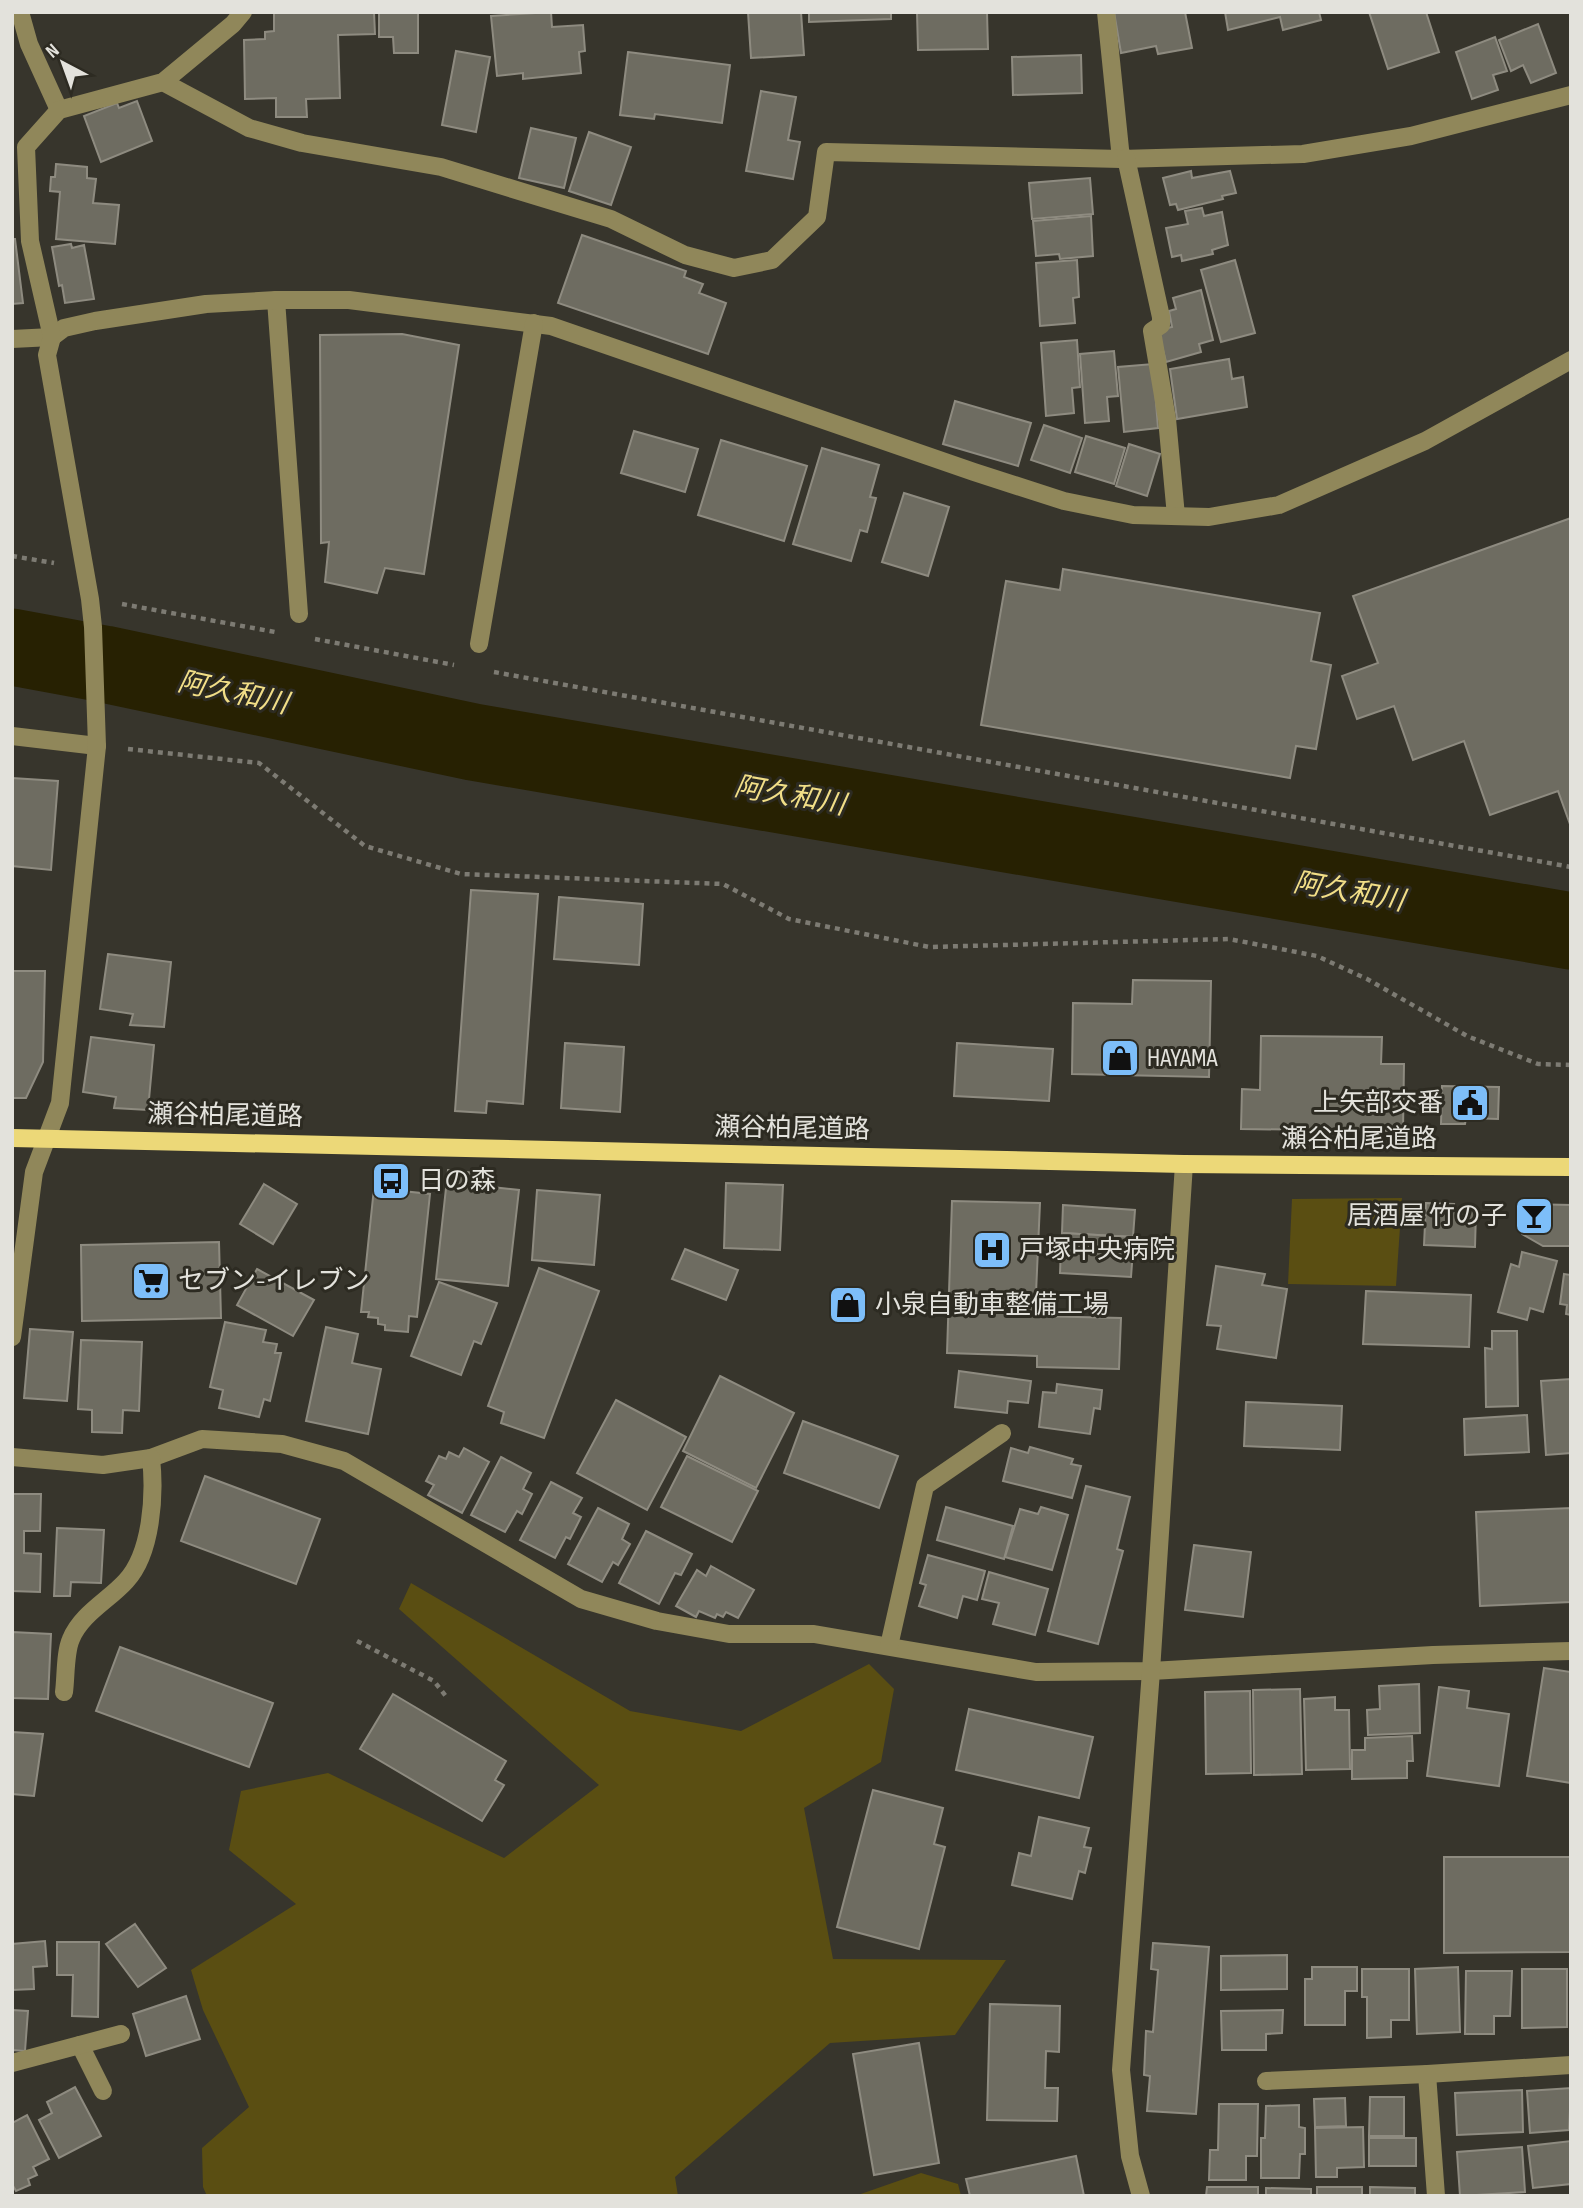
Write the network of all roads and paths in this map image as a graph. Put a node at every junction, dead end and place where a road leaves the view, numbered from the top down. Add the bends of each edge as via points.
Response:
1 (20, 12) edge
2 (243, 12) edge
3 (1106, 12) edge
4 (163, 82) junction
5 (1571, 94) edge
6 (59, 110) junction
7 (19, 144) edge
8 (1123, 158) junction
9 (276, 300) junction
10 (534, 323) junction
11 (52, 337) junction
12 (12, 339) edge
13 (1571, 360) edge
14 (1176, 516) junction
15 (90, 599) junction
16 (299, 614) dead end
17 (282, 634) dead end
18 (310, 638) dead end
19 (479, 644) dead end
20 (460, 666) dead end
21 (488, 671) dead end
22 (12, 736) edge
23 (97, 746) junction
24 (1571, 867) edge
25 (1571, 1065) edge
26 (12, 1138) edge
27 (46, 1138) junction
28 (1184, 1164) junction
29 (1571, 1167) edge
30 (12, 1338) edge
31 (1002, 1433) dead end
32 (12, 1457) edge
33 (151, 1458) junction
34 (357, 1641) dead end
35 (889, 1646) junction
36 (1571, 1651) edge
37 (1151, 1671) junction
38 (64, 1692) dead end
39 (448, 1699) dead end
40 (121, 2034) dead end
41 (80, 2045) junction
42 (12, 2063) edge
43 (1571, 2065) edge
44 (1427, 2074) junction
45 (1266, 2081) dead end
46 (103, 2091) dead end
47 (1141, 2196) edge
48 (1436, 2196) edge

1 - 6 street
2 - 4 street
3 - 8 street
4 - 6 street
4 - 8 street via 249,128 302,143 440,167 611,219 685,255 734,268 772,260 817,217 826,152
5 - 8 street via 1411,135 1303,154
6 - 7 street
7 - 11 street via 30,241
8 - 14 street via 1161,317 1161,326 1152,331 1167,419
9 - 10 street via 349,300
9 - 11 street via 205,304 95,321 64,328
9 - 16 street
10 - 14 street via 1065,500 1133,516
10 - 19 street
11 - 12 street
11 - 15 street via 47,355
13 - 14 street via 1425,441 1279,505 1209,517
15 - 17 path
15 - 23 street
18 - 20 path
21 - 24 path
22 - 23 street
23 - 25 path via 259,763 365,846 461,874 723,884 789,919 929,947 1229,940 1317,956 1467,1036 1538,1064
23 - 27 street via 60,1103
26 - 27 main road, 瀬谷柏尾道路
27 - 28 main road, 瀬谷柏尾道路
27 - 30 street via 34,1172
28 - 29 main road, 瀬谷柏尾道路
28 - 37 street
31 - 35 street via 925,1486
32 - 33 street via 103,1465
33 - 35 street via 202,1439 282,1444 344,1461 581,1599 657,1621 729,1634 814,1634
33 - 38 street via 154,1483 145,1546 128,1579 85,1618 70,1639
34 - 39 path via 434,1681
35 - 37 street via 1036,1672
36 - 37 street
37 - 47 street via 1121,2070 1130,2156
40 - 41 street
41 - 42 street
41 - 46 street
43 - 44 street
44 - 45 street
44 - 48 street

